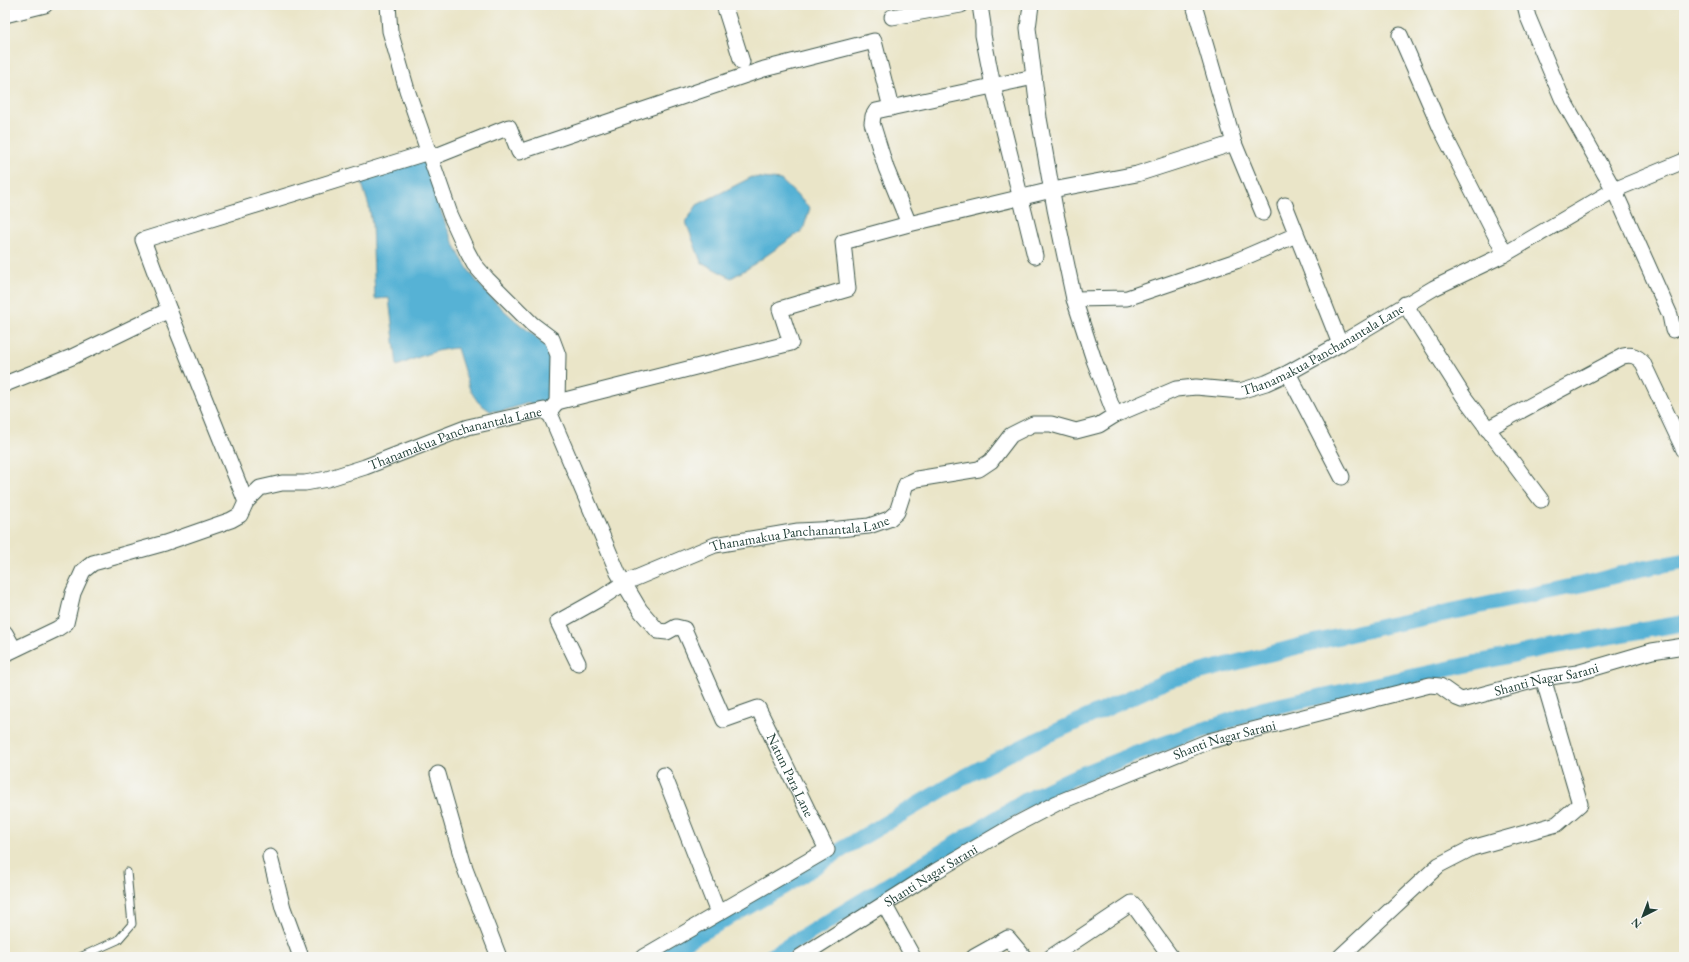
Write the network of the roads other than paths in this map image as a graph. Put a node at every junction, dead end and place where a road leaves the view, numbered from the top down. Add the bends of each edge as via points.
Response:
1 (45, 5) edge
2 (388, 5) edge
3 (724, 5) edge
4 (961, 5) edge
5 (980, 5) edge
6 (1030, 5) edge
7 (1194, 5) edge
8 (1524, 5) edge
9 (5, 15) edge
10 (892, 17) dead end
11 (1400, 35) dead end
12 (742, 62) dead end
13 (1034, 77) junction
14 (993, 86) junction
15 (891, 108) junction
16 (1234, 143) junction
17 (430, 155) junction
18 (1684, 161) edge
19 (1052, 190) junction
20 (1614, 190) junction
21 (1021, 198) junction
22 (1285, 205) dead end
23 (1263, 213) dead end
24 (909, 224) junction
25 (1296, 235) junction
26 (1505, 254) junction
27 (1035, 256) dead end
28 (1074, 299) junction
29 (1405, 304) junction
30 (169, 310) junction
31 (1673, 330) dead end
32 (1340, 344) junction
33 (1288, 373) junction
34 (5, 384) edge
35 (557, 402) junction
36 (548, 414) junction
37 (1115, 415) junction
38 (1487, 429) junction
39 (1684, 450) edge
40 (1342, 477) dead end
41 (1541, 500) dead end
42 (246, 502) junction
43 (624, 583) junction
44 (5, 633) edge
45 (1684, 646) edge
46 (10, 652) edge
47 (578, 663) dead end
48 (1543, 678) junction
49 (438, 774) dead end
50 (664, 775) dead end
51 (270, 857) dead end
52 (127, 872) dead end
53 (884, 904) junction
54 (718, 913) junction
55 (823, 951) edge
56 (80, 957) edge
57 (301, 957) edge
58 (499, 957) edge
59 (642, 957) edge
60 (800, 957) edge
61 (913, 957) edge
62 (974, 957) edge
63 (1024, 957) edge
64 (1051, 957) edge
65 (1171, 957) edge
66 (1340, 957) edge

1 - 9 street
2 - 17 street via 390,31 395,50
3 - 12 street
4 - 10 street
5 - 14 street
6 - 13 street via 1028,28
7 - 16 street
8 - 20 street via 1562,98
11 - 26 street via 1441,129
13 - 14 street
13 - 19 street
14 - 15 street
14 - 21 street
15 - 17 street via 874,41 764,69 519,152 509,127
15 - 24 street via 876,111 872,123 886,168
16 - 19 street via 1137,174
16 - 23 street
17 - 30 street via 143,240
17 - 35 street via 450,214 474,264 532,324 552,339 558,355
18 - 20 street, Thanamakua Panchanantala Lane
19 - 21 street
19 - 28 street
20 - 26 street, Thanamakua Panchanantala Lane
20 - 31 street via 1670,315
21 - 24 street
21 - 27 street
22 - 25 street
24 - 35 street via 843,242 848,289 780,309 791,343
25 - 28 street via 1236,261 1127,298
25 - 32 street
26 - 29 street, Thanamakua Panchanantala Lane
28 - 37 street
29 - 32 street, Thanamakua Panchanantala Lane
29 - 38 street
30 - 34 street via 72,357
30 - 42 street
32 - 33 street, Thanamakua Panchanantala Lane
33 - 37 street, Thanamakua Panchanantala Lane via 1240,391 1196,387 1176,389
33 - 40 street
35 - 36 street
36 - 42 street, Thanamakua Panchanantala Lane via 544,410 468,427 327,480 305,483 282,482 260,488
36 - 43 street, Thanamakua Panchanantala Lane
37 - 43 street, Thanamakua Panchanantala Lane via 1099,425 1076,432 1051,424 1033,424 1011,435 991,461 979,469 917,479 906,484 897,512 889,519 869,526 798,531 715,546
38 - 39 street via 1630,354 1643,363
38 - 41 street
42 - 46 street, Thanamakua Panchanantala Lane via 240,515 231,520 165,543 93,563 83,571 73,593 66,623
43 - 47 street via 558,622
43 - 54 street, Natun Para Lane via 640,610 658,631 667,632 676,627 684,629 724,720 758,708 827,850
44 - 46 street
45 - 48 street, Shanti Nagar Sarani via 1652,651 1577,673
48 - 53 street, Shanti Nagar Sarani via 1462,700 1440,686 1430,685 1209,741 1057,803 1011,827
48 - 66 street via 1580,804 1557,824 1472,848 1439,865
49 - 58 street via 465,869
50 - 54 street
51 - 57 street via 283,908
52 - 56 lane via 132,924 118,940
53 - 55 street, Shanti Nagar Sarani
53 - 61 street
54 - 59 street, Natun Para Lane
55 - 60 street, Shanti Nagar Sarani
62 - 63 street via 1008,938
64 - 65 street via 1132,903

